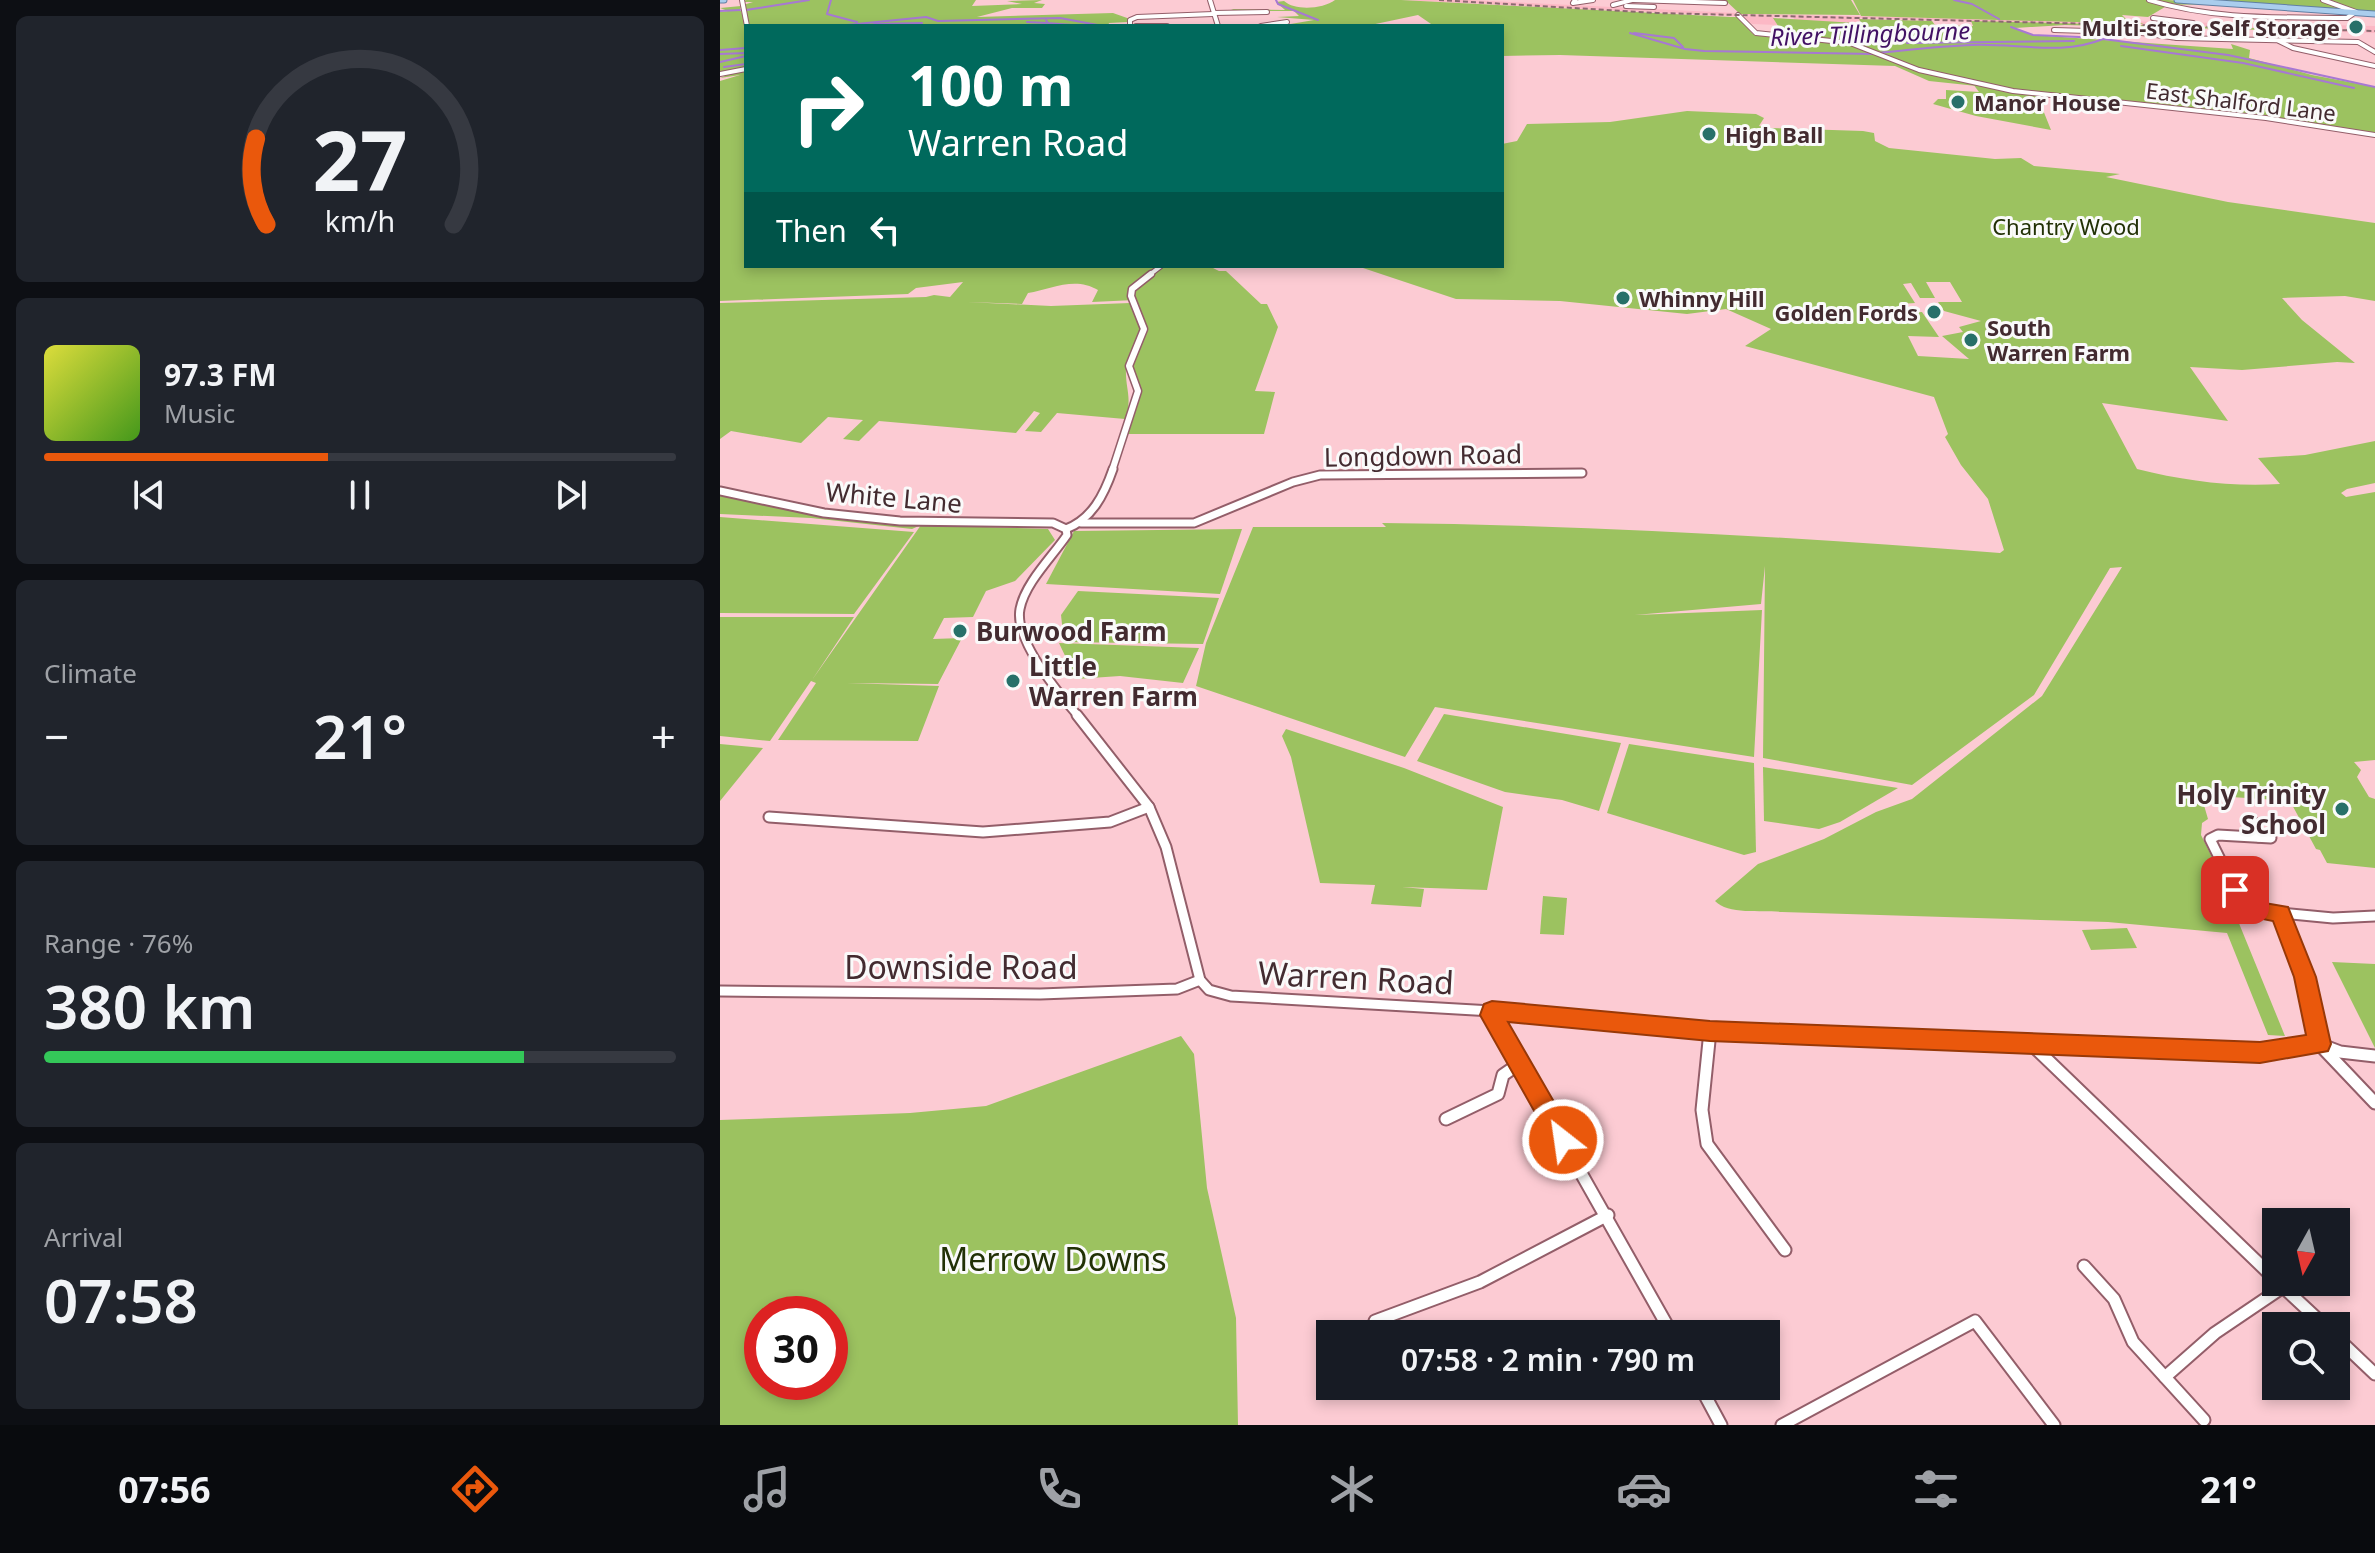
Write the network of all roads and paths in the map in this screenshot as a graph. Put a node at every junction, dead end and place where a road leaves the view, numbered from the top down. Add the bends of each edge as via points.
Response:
1 (742, 0) edge
2 (1210, 0) edge
3 (1593, 0) edge
4 (1633, 0) edge
5 (2149, 0) edge
6 (2177, 0) edge
7 (2323, 0) edge
8 (1646, 1) edge
9 (1674, 1) edge
10 (1724, 2) edge
11 (1574, 3) edge
12 (1613, 5) dead end
13 (1626, 6) dead end
14 (1640, 6) junction
15 (2169, 7) junction
16 (1267, 12) dead end
17 (1214, 13) junction
18 (2355, 13) junction
19 (2375, 14) edge
20 (2256, 16) junction
21 (2278, 16) junction
22 (2349, 18) junction
23 (2288, 21) dead end
24 (1287, 22) dead end
25 (2342, 22) dead end
26 (2193, 23) dead end
27 (2264, 23) dead end
28 (747, 24) edge
29 (1130, 24) edge
30 (1217, 24) edge
31 (1274, 24) edge
32 (2054, 30) dead end
33 (2186, 30) dead end
34 (2349, 36) dead end
35 (2174, 37) junction
36 (2279, 41) junction
37 (2358, 42) junction
38 (2375, 52) edge
39 (2375, 66) edge
40 (744, 69) edge
41 (720, 74) edge
42 (2375, 135) edge
43 (1158, 268) edge
44 (1582, 473) dead end
45 (720, 491) edge
46 (1081, 523) junction
47 (1066, 529) junction
48 (1149, 807) junction
49 (769, 817) dead end
50 (2253, 822) dead end
51 (2259, 837) junction
52 (2271, 838) dead end
53 (2281, 913) junction
54 (2375, 916) edge
55 (1200, 980) junction
56 (720, 991) edge
57 (1492, 1011) junction
58 (1710, 1031) junction
59 (2028, 1042) junction
60 (2319, 1044) junction
61 (2375, 1056) edge
62 (1519, 1064) junction
63 (2375, 1103) edge
64 (1446, 1119) dead end
65 (1608, 1215) junction
66 (1785, 1250) dead end
67 (2084, 1266) dead end
68 (2262, 1267) edge
69 (2262, 1296) edge
70 (2293, 1296) edge
71 (2310, 1312) edge
72 (1378, 1320) edge
73 (1664, 1320) edge
74 (2350, 1350) edge
75 (2375, 1374) edge
76 (2165, 1377) junction
77 (1708, 1400) edge
78 (2204, 1420) dead end
79 (1721, 1425) edge
80 (1782, 1425) edge
81 (2054, 1425) edge

1 - 28 street
2 - 17 street
3 - 11 street
4 - 8 street
4 - 12 street
5 - 15 street
6 - 18 main road
7 - 18 street
8 - 9 street
8 - 14 street
9 - 10 street via 1710,7
9 - 14 street via 1673,6
10 - 42 street, East Shalford Lane via 1756,33 1847,43 1919,70 2021,93 2266,118
13 - 14 street
15 - 20 street
15 - 26 street via 2151,18
16 - 17 street
17 - 29 street via 1137,17
17 - 30 street
18 - 19 main road
18 - 22 street
20 - 21 street
20 - 27 street
21 - 22 street
21 - 23 street
22 - 25 street via 2355,22
24 - 31 street
32 - 35 street
33 - 35 street via 2172,29
34 - 37 street
35 - 36 street
36 - 37 street
36 - 39 street
37 - 38 street
40 - 41 street
43 - 46 street via 1132,289 1144,329 1129,366 1138,391 1105,493
44 - 46 street, Longdown Road via 1320,475 1194,523
45 - 47 street, White Lane via 824,513 900,521 1053,523
46 - 47 street
47 - 48 street via 1020,608 1019,628 1055,689
48 - 49 street via 1110,822 983,832
48 - 55 street via 1166,847
50 - 51 street
51 - 52 street
51 - 53 street via 2210,839 2243,906
53 - 54 street
53 - 60 street via 2305,977
55 - 56 street, Downside Road via 1177,989 1040,994
55 - 57 street, Warren Road via 1204,988 1231,996
57 - 58 street, Warren Road
57 - 62 street
58 - 59 street, Warren Road
58 - 66 street via 1702,1110 1707,1144
59 - 60 street, Warren Road via 2260,1053
59 - 68 street
60 - 61 street, Warren Road
60 - 63 street
62 - 64 street via 1503,1075 1498,1094
62 - 65 street
65 - 72 street via 1480,1282
65 - 73 street
67 - 76 street via 2114,1299 2133,1342
69 - 76 street
70 - 71 street
74 - 75 street
76 - 78 street
77 - 79 street
80 - 81 street via 1975,1321

